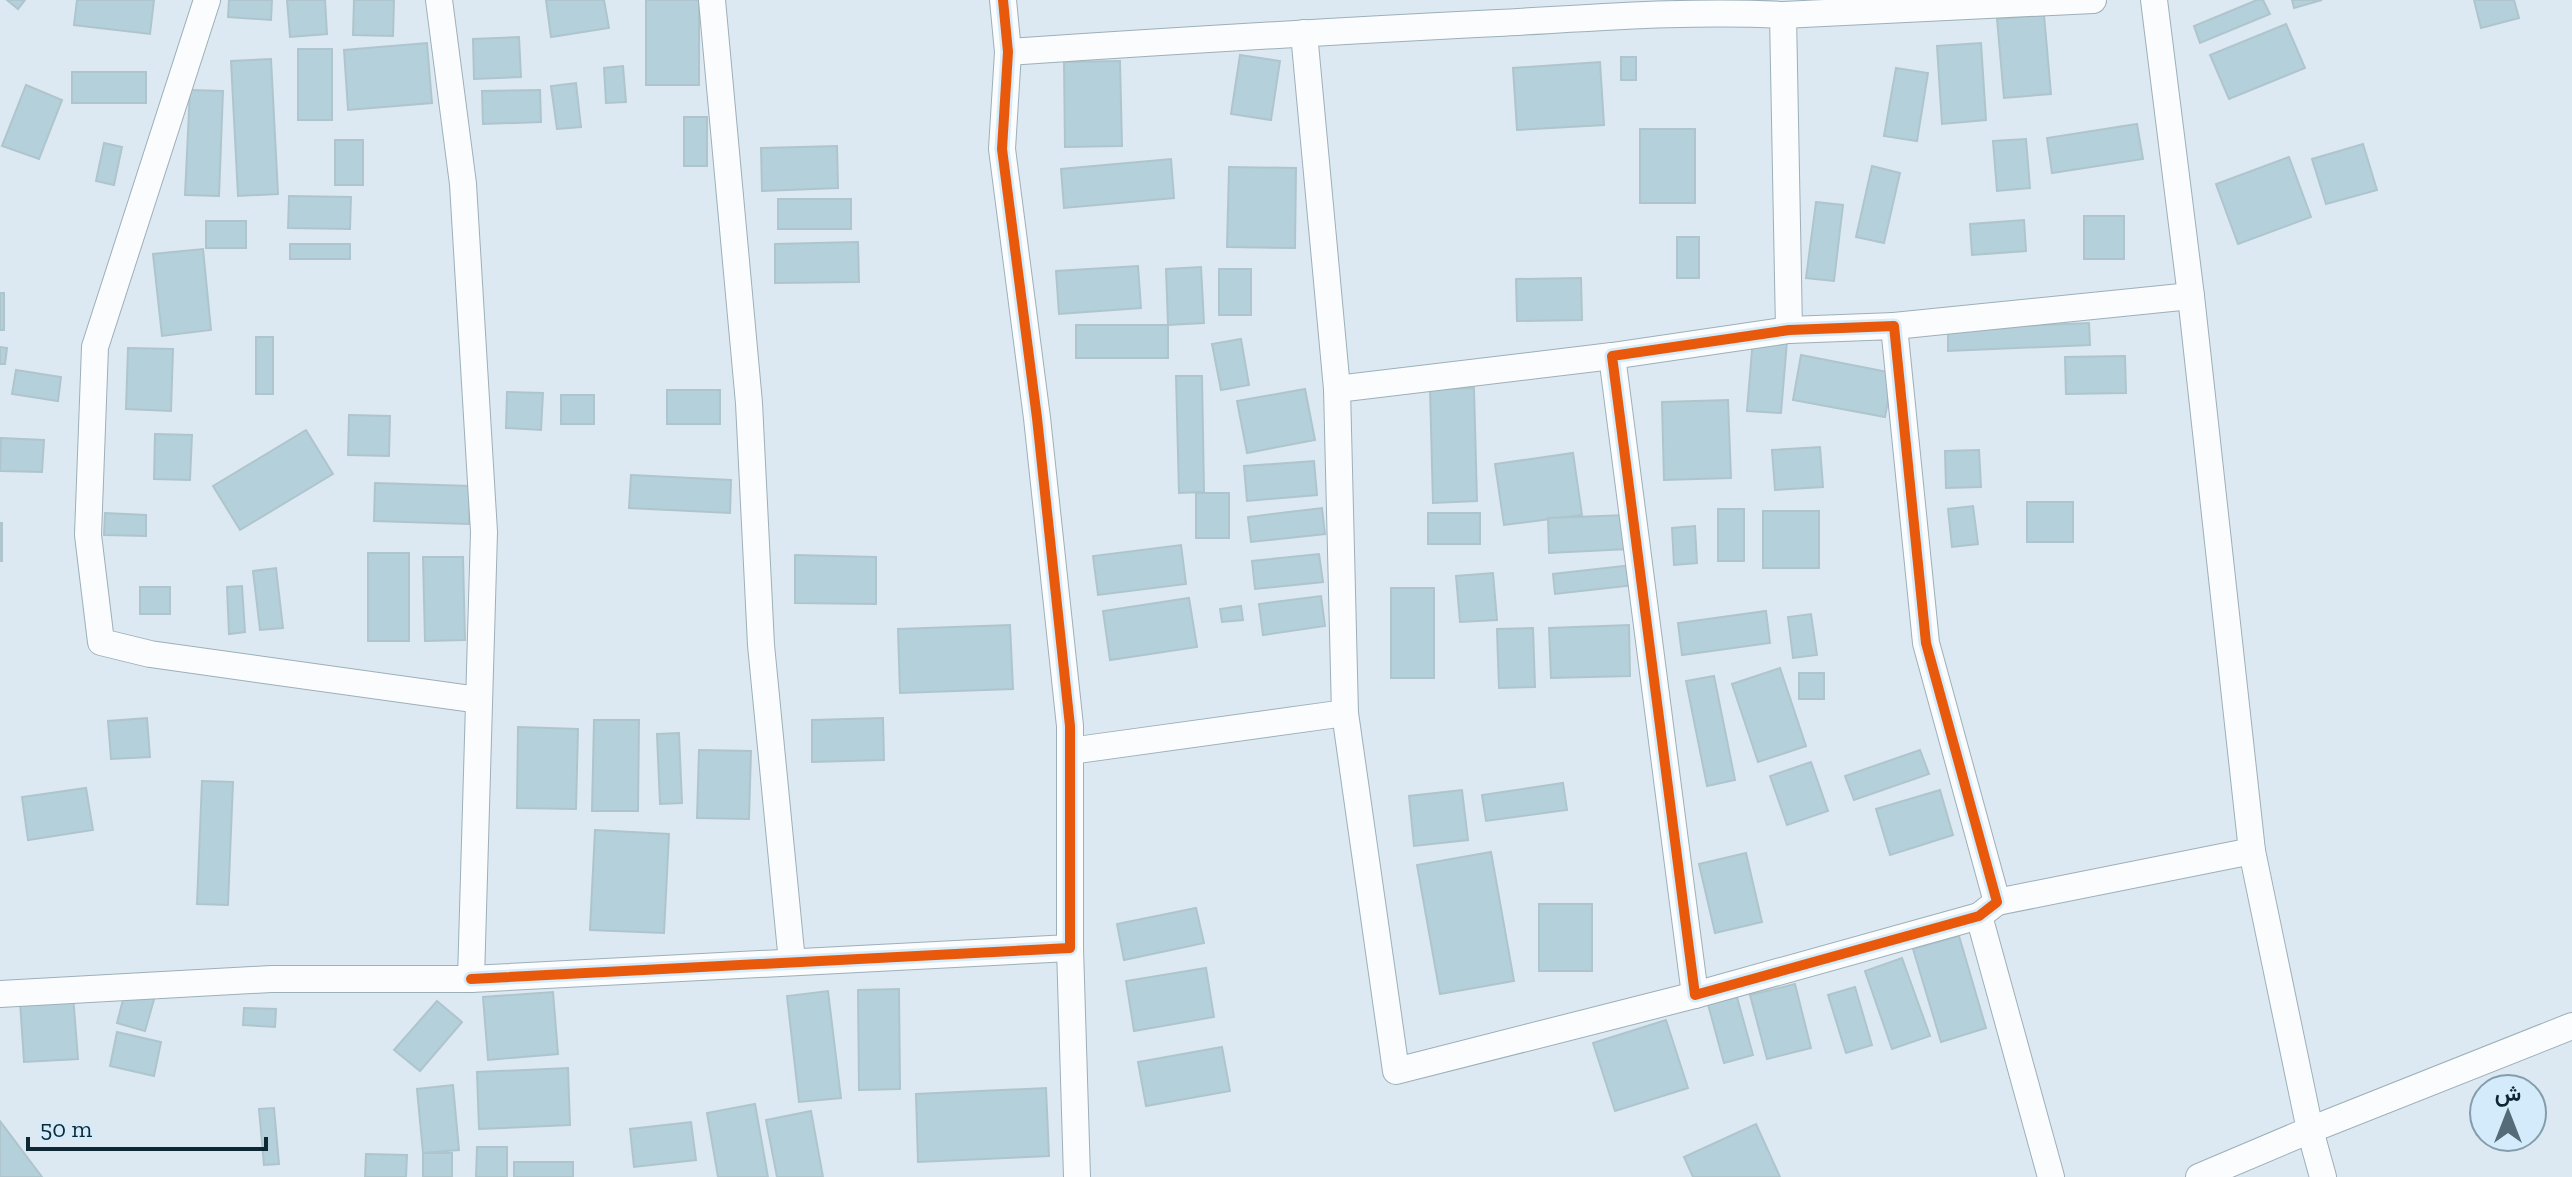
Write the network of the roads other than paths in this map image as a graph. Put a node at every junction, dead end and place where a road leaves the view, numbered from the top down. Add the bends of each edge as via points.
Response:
1 (207, 0) edge
2 (439, 0) edge
3 (712, 0) edge
4 (1003, 0) edge
5 (2093, 0) edge
6 (2154, 0) edge
7 (1663, 7) edge
8 (1783, 15) junction
9 (1304, 33) junction
10 (1008, 52) junction
11 (2191, 296) junction
12 (1894, 326) junction
13 (1789, 330) junction
14 (1612, 356) junction
15 (1337, 389) junction
16 (479, 700) junction
17 (1345, 713) junction
18 (1070, 751) junction
19 (2252, 851) junction
20 (1988, 909) junction
21 (1070, 948) junction
22 (792, 962) junction
23 (471, 979) junction
24 (0, 994) edge
25 (1695, 995) junction
26 (2572, 1026) edge
27 (2310, 1130) junction
28 (1077, 1177) edge
29 (2051, 1177) edge
30 (2199, 1177) edge
31 (2323, 1177) edge

1 - 16 street via 95,347 88,535 101,642 150,654
2 - 16 street via 463,184 484,532
3 - 22 street via 749,403 761,645
4 - 10 street
5 - 8 street
6 - 11 street
7 - 8 street
7 - 9 street
8 - 13 street
9 - 10 street
9 - 15 street
10 - 18 street via 1002,149 1037,418
11 - 12 street
11 - 19 street
12 - 13 street
12 - 20 street via 1926,643
13 - 14 street
14 - 15 street
14 - 25 street
15 - 17 street
16 - 23 street
17 - 18 street
17 - 25 street via 1396,1071
18 - 21 street
19 - 20 street
19 - 27 street
20 - 25 street
20 - 29 street
21 - 22 street
21 - 28 street
22 - 23 street
23 - 24 street via 271,979
26 - 27 street
27 - 30 street
27 - 31 street

